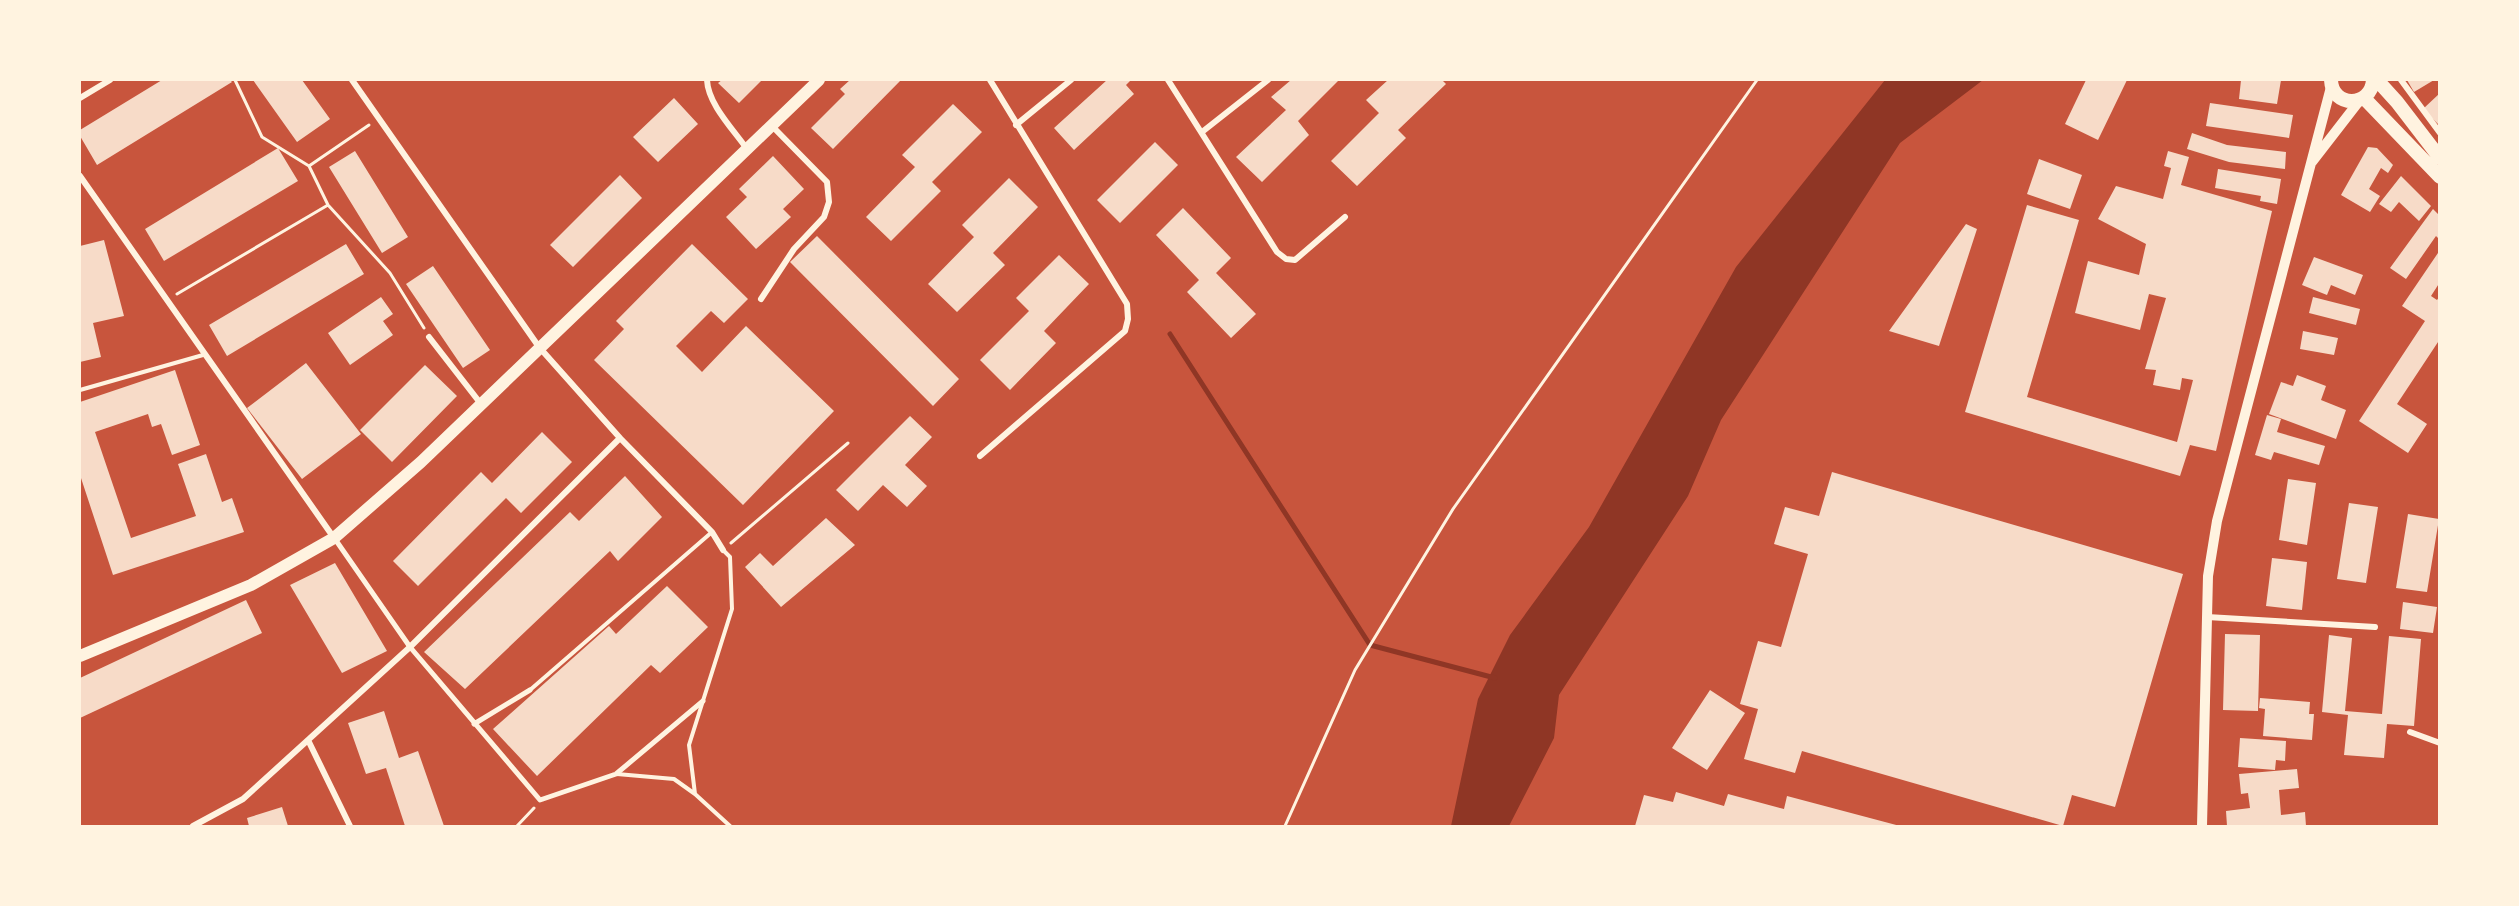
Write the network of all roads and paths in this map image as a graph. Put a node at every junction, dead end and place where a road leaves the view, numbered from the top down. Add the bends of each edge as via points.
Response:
1 (110, 80) edge
2 (235, 80) edge
3 (352, 80) edge
4 (707, 80) edge
5 (819, 80) edge
6 (990, 80) edge
7 (1071, 80) edge
8 (1168, 80) edge
9 (1268, 80) edge
10 (1757, 80) edge
11 (2375, 80) edge
12 (2400, 80) edge
13 (2331, 83) edge
14 (80, 98) edge
15 (2362, 99) junction
16 (379, 118) junction
17 (1016, 125) junction
18 (772, 127) junction
19 (1202, 132) junction
20 (2439, 133) edge
21 (748, 149) junction
22 (2439, 158) edge
23 (309, 166) junction
24 (2309, 167) junction
25 (80, 176) edge
26 (2439, 177) edge
27 (328, 205) junction
28 (1345, 217) dead end
29 (168, 299) junction
30 (761, 299) dead end
31 (429, 337) joint
32 (540, 347) junction
33 (203, 355) junction
34 (80, 390) edge
35 (480, 404) junction
36 (620, 438) junction
37 (848, 443) dead end
38 (980, 456) dead end
39 (712, 532) junction
40 (334, 538) junction
41 (723, 550) junction
42 (2207, 617) junction
43 (2374, 627) dead end
44 (410, 647) junction
45 (80, 656) edge
46 (530, 690) joint
47 (703, 701) junction
48 (474, 724) junction
49 (2410, 732) dead end
50 (308, 740) junction
51 (2439, 743) edge
52 (616, 774) junction
53 (695, 794) junction
54 (540, 800) junction
55 (193, 826) edge
56 (350, 826) edge
57 (517, 826) edge
58 (730, 826) edge
59 (1285, 826) edge
60 (2202, 826) edge

1 - 14 street
2 - 23 path via 262,137
3 - 16 street
4 - 21 street via 713,100
5 - 18 main road
6 - 17 street
7 - 17 street
8 - 19 street
9 - 19 street
10 - 59 path via 1453,509 1355,670
11 - 15 main road
11 - 22 main road via 2397,102
12 - 20 street
13 - 15 main road via 2343,100
13 - 24 street
15 - 24 street
15 - 26 main road
16 - 23 path
16 - 32 street
17 - 38 street via 1127,304 1128,319 1125,331
18 - 21 main road
18 - 30 street via 827,182 829,202 824,217 794,249
19 - 28 street via 1277,252 1286,259 1295,260
21 - 32 main road
23 - 27 path
24 - 42 street via 2217,521 2208,576
25 - 29 street
27 - 29 path
27 - 31 path via 390,273
29 - 33 street
31 - 35 street
32 - 35 main road
32 - 36 street
33 - 34 lane
33 - 40 street
35 - 40 main road
36 - 39 street
36 - 44 street
37 - 41 path
39 - 41 street
39 - 46 lane
40 - 44 street
40 - 45 main road via 251,585
41 - 47 lane via 730,557 732,609
42 - 43 street
42 - 60 street
44 - 48 street
44 - 50 street
46 - 48 street
47 - 52 street
47 - 53 lane via 689,745
48 - 54 street
49 - 51 street
50 - 55 street via 243,799
50 - 56 street
52 - 53 lane via 674,779
52 - 54 street
53 - 58 lane
54 - 57 path

